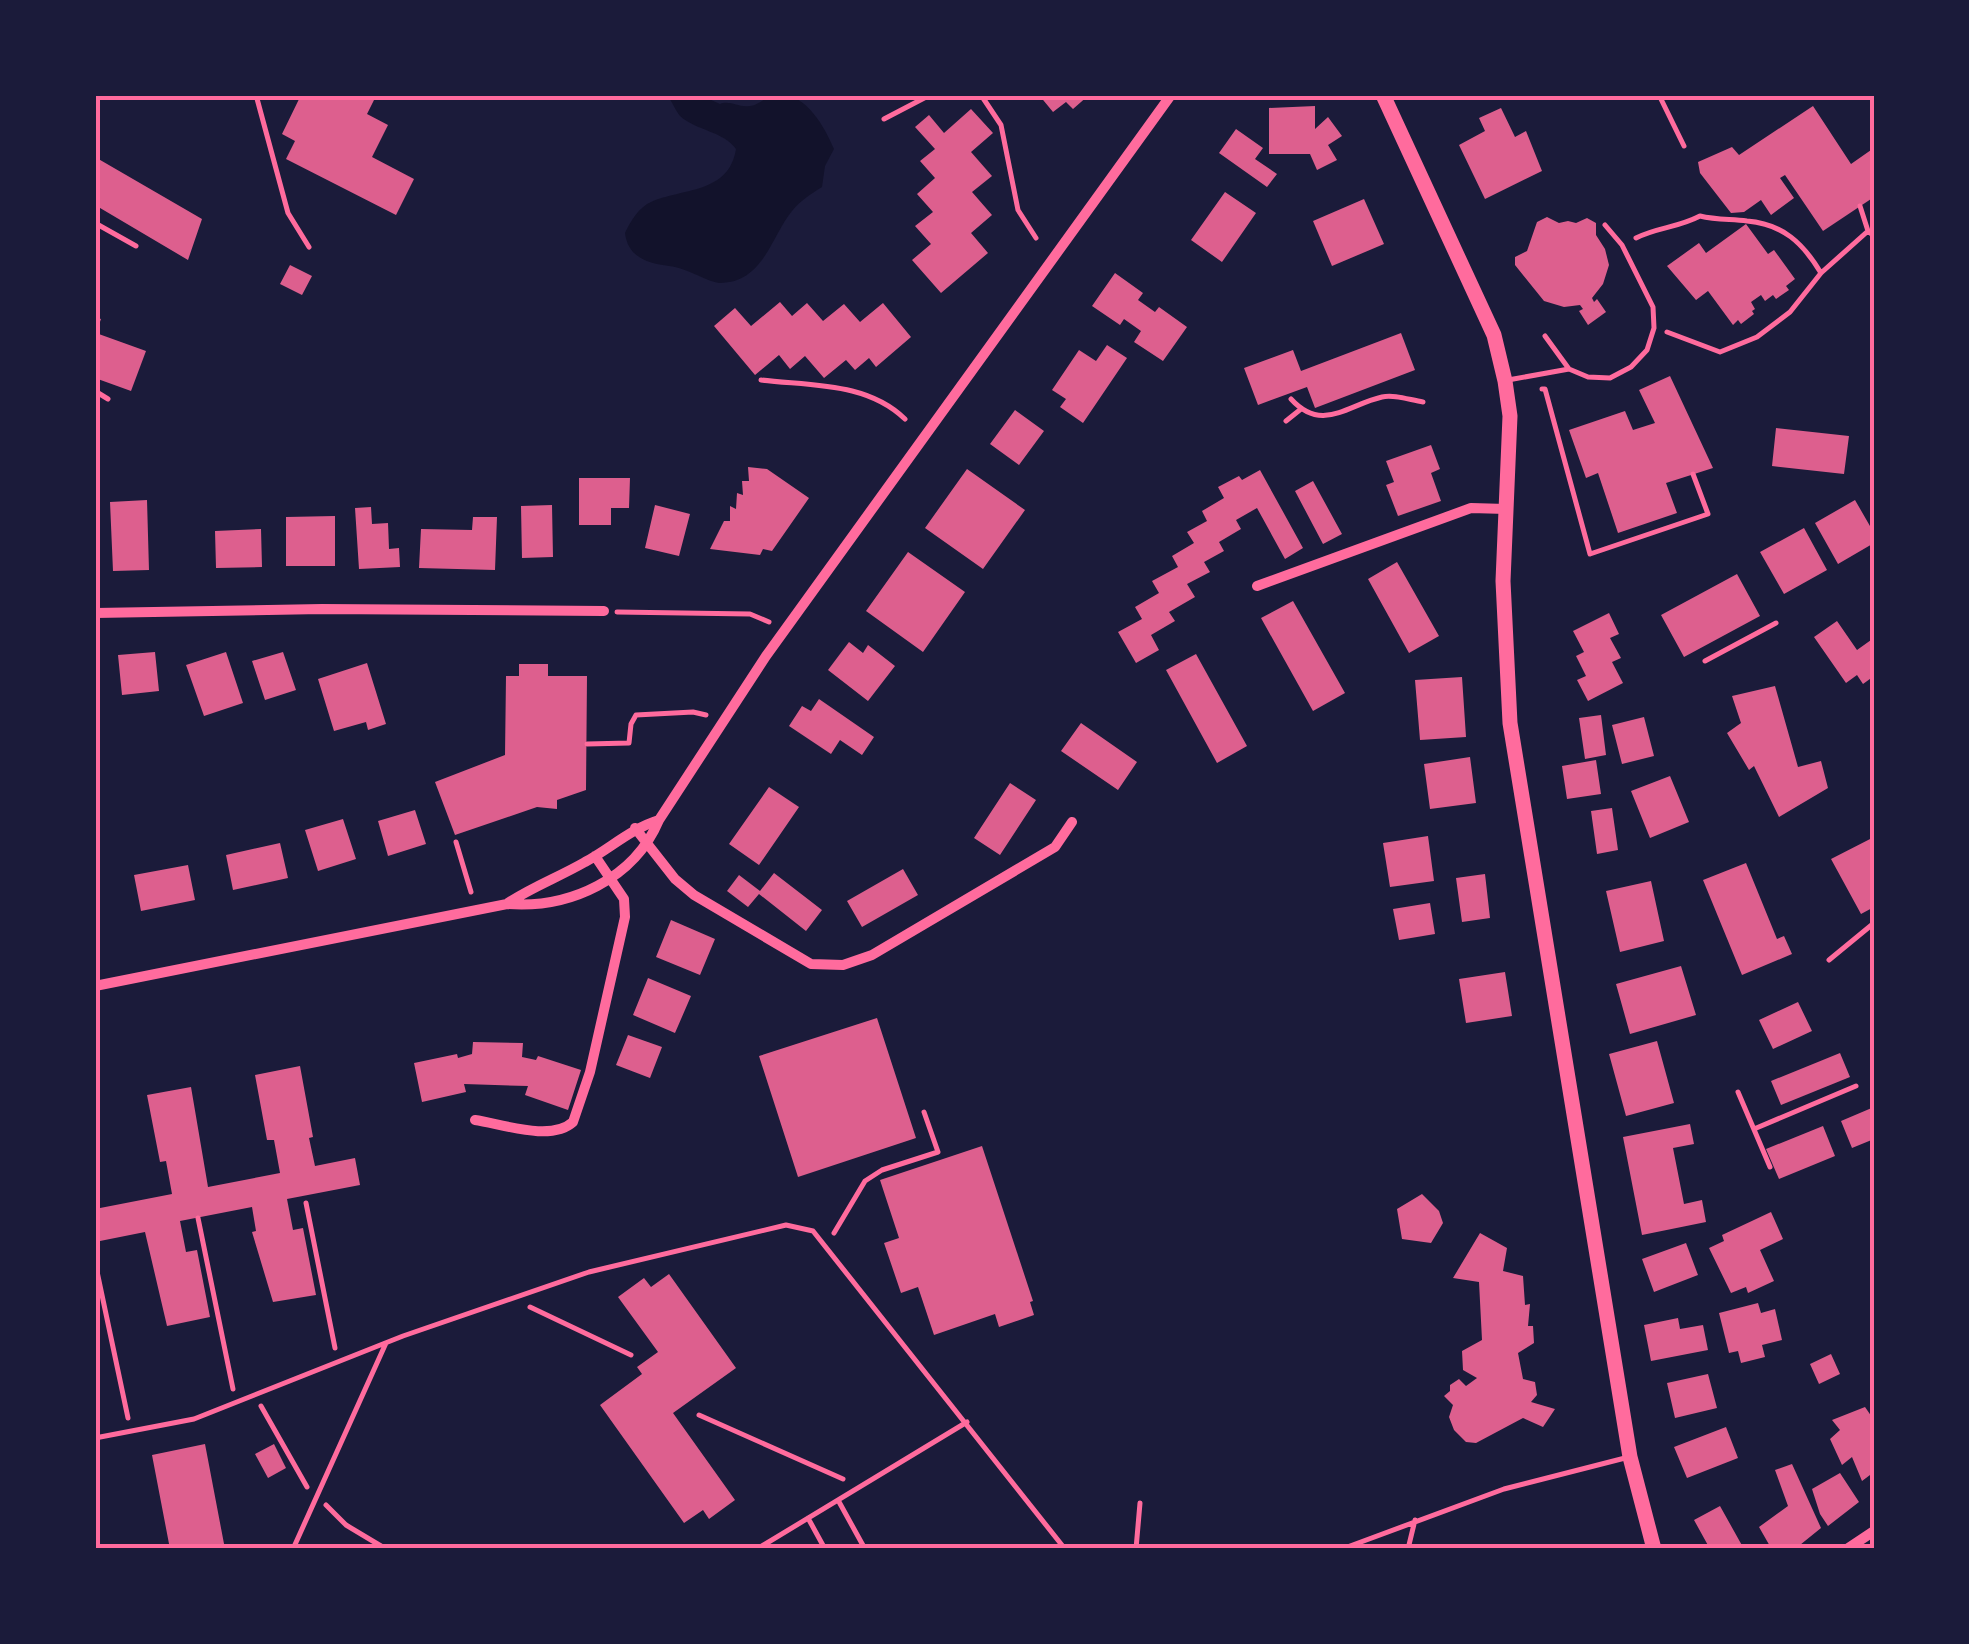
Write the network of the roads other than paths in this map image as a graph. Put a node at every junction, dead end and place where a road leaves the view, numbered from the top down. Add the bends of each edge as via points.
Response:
1 (256, 95) edge
2 (1172, 95) edge
3 (1382, 95) edge
4 (1659, 95) edge
5 (1684, 146) dead end
6 (1605, 225) dead end
7 (309, 247) dead end
8 (1545, 336) dead end
9 (1570, 369) junction
10 (1505, 381) junction
11 (1506, 509) junction
12 (1257, 586) dead end
13 (604, 611) road end
14 (95, 613) edge
15 (660, 820) junction
16 (1072, 822) dead end
17 (635, 828) junction
18 (648, 846) junction
19 (595, 856) junction
20 (611, 878) junction
21 (507, 904) junction
22 (95, 986) edge
23 (474, 1120) dead end
24 (386, 1344) junction
25 (967, 1422) junction
26 (95, 1438) edge
27 (1630, 1456) junction
28 (838, 1500) junction
29 (808, 1518) junction
30 (1415, 1520) junction
31 (1874, 1531) edge
32 (293, 1549) edge
33 (757, 1549) edge
34 (825, 1549) edge
35 (865, 1549) edge
36 (1065, 1549) edge
37 (1342, 1549) edge
38 (1408, 1549) edge
39 (1654, 1549) edge
40 (1847, 1549) edge

1 - 7 lane via 288,212
2 - 15 street via 766,656
3 - 10 main road via 1494,335
4 - 5 lane
6 - 9 lane via 1622,244 1652,307 1654,328 1647,350 1610,378
8 - 9 lane
9 - 10 lane
10 - 11 main road
11 - 12 street via 1471,508
11 - 27 main road via 1510,723
13 - 14 street
15 - 17 street
15 - 18 street
16 - 18 street via 1055,847 872,954 827,967 716,912
17 - 18 street
17 - 19 street
18 - 20 street
19 - 20 street
19 - 21 street
20 - 21 street via 562,900
20 - 23 street via 624,899 625,917 573,1122 547,1131
21 - 22 street
24 - 25 lane via 589,1272 786,1225 813,1231
24 - 26 lane via 194,1419
24 - 32 lane
25 - 28 lane
25 - 36 lane
27 - 30 lane
27 - 39 main road
28 - 29 lane
28 - 35 lane
29 - 33 lane
29 - 34 lane
30 - 37 lane
30 - 38 lane
31 - 40 street

